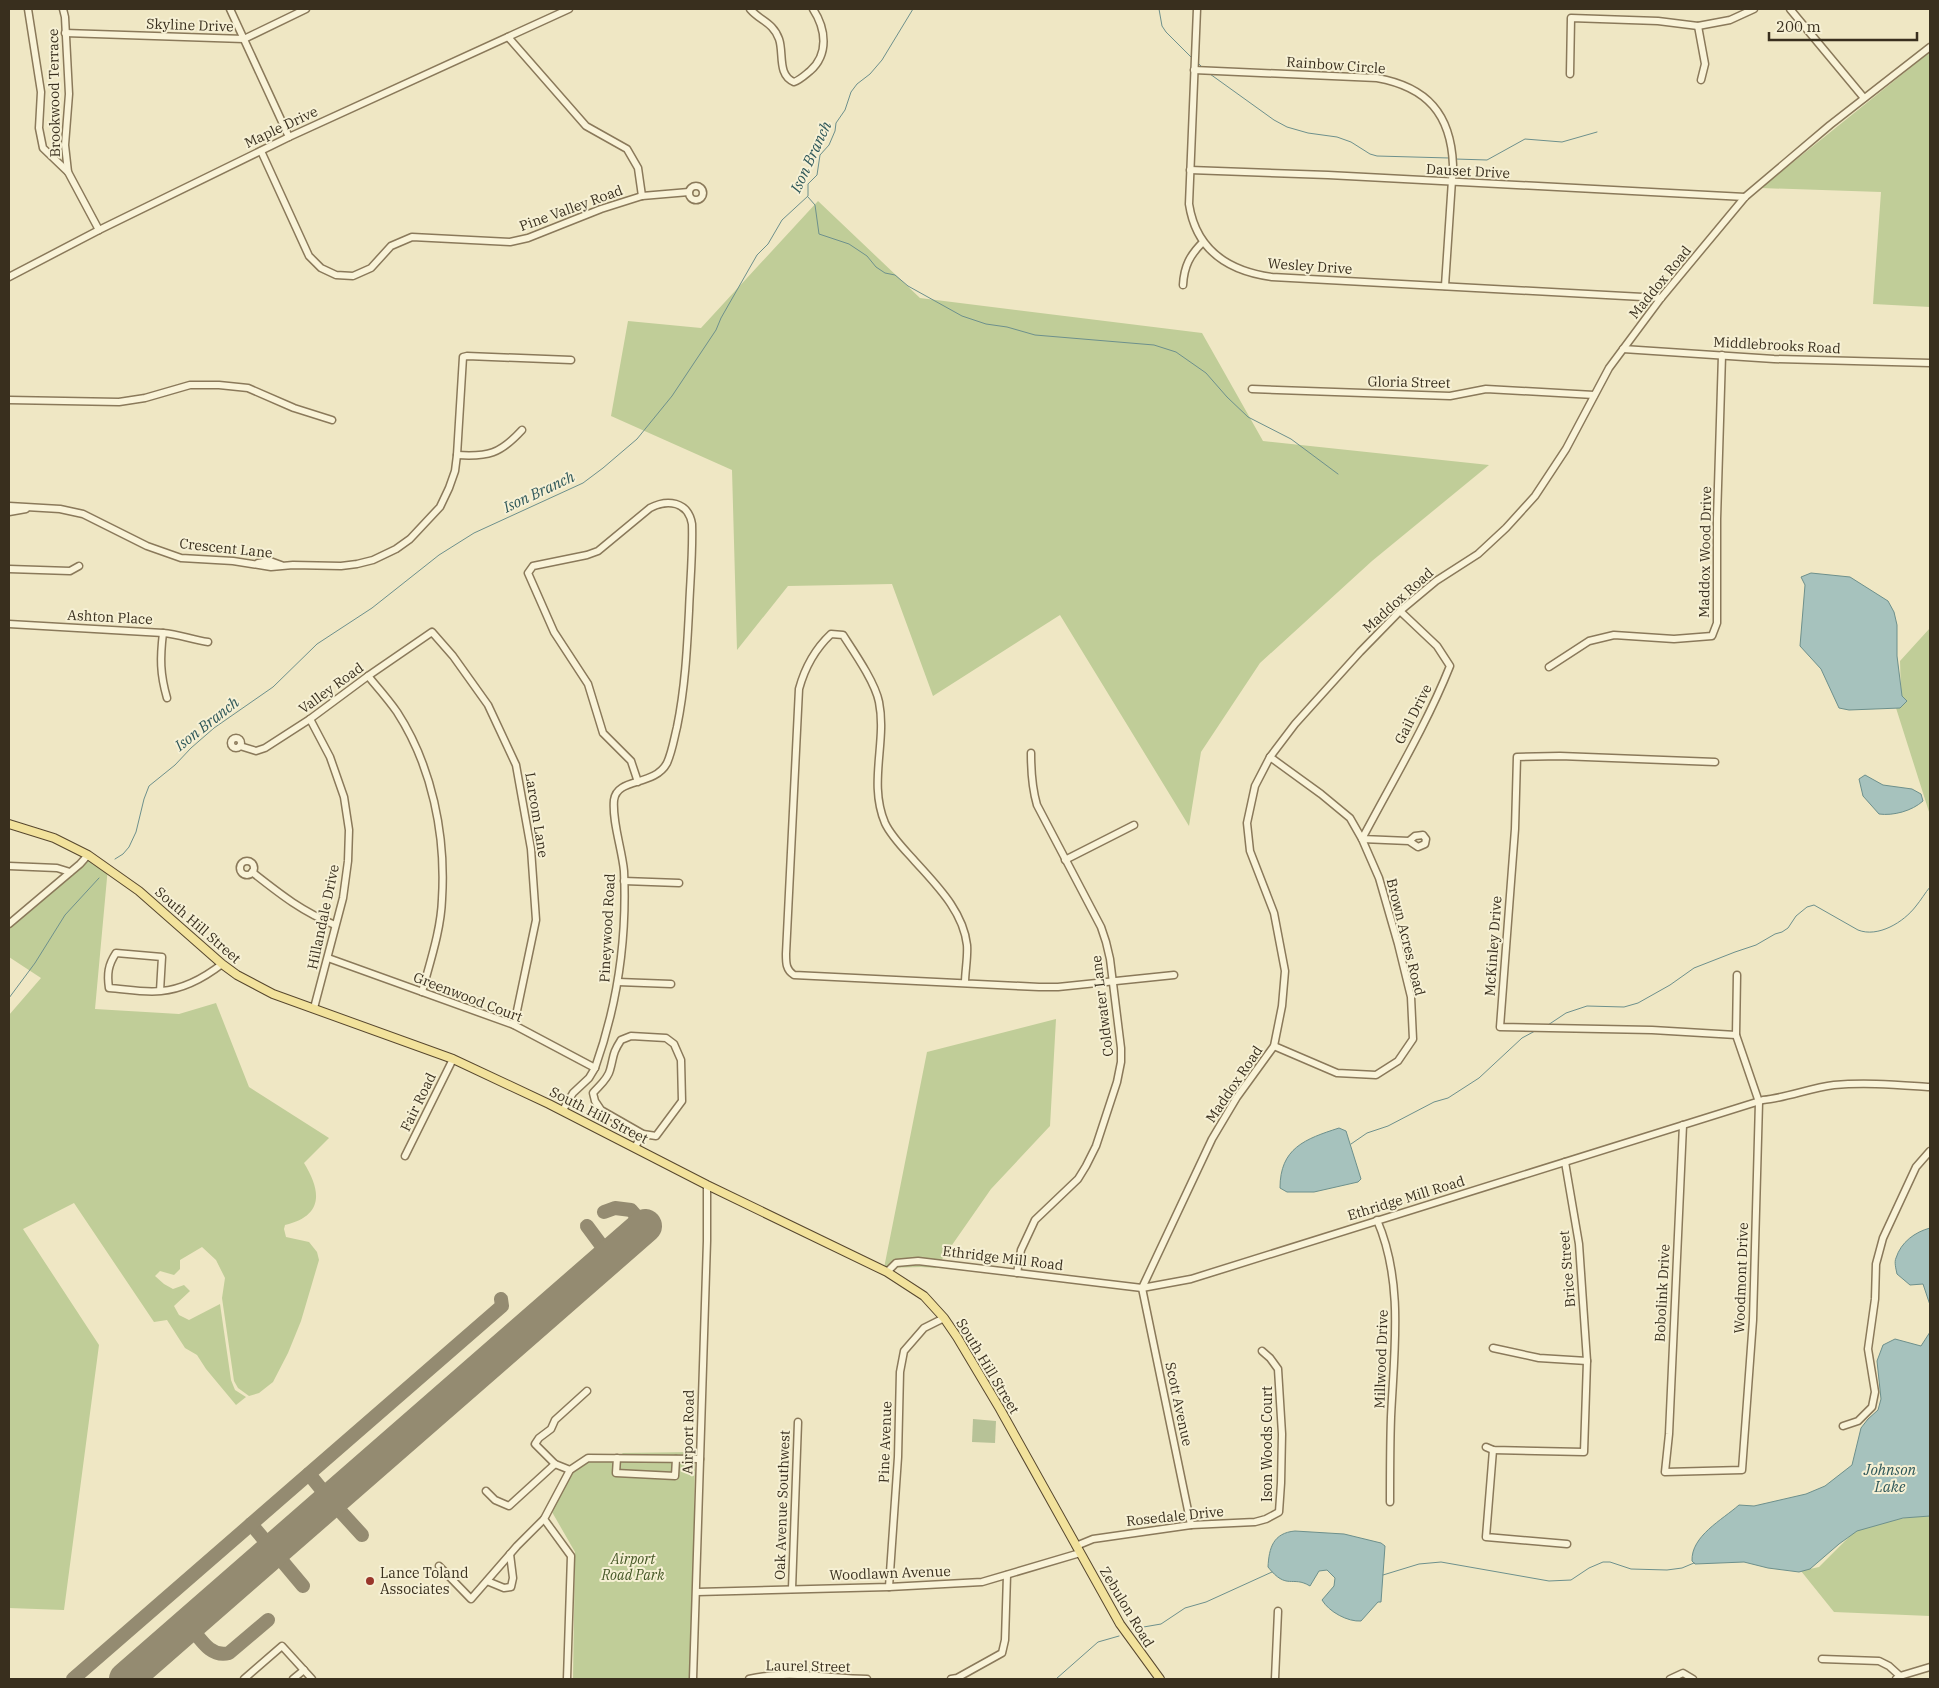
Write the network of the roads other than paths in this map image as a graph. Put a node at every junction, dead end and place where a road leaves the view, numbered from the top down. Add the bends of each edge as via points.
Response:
1 (28, 9) edge
2 (63, 9) edge
3 (230, 9) edge
4 (306, 9) edge
5 (569, 9) edge
6 (750, 9) edge
7 (813, 9) edge
8 (1197, 9) edge
9 (1754, 9) edge
10 (1790, 9) edge
11 (1698, 26) junction
12 (65, 33) junction
13 (508, 37) junction
14 (244, 39) junction
15 (1930, 47) edge
16 (1194, 70) junction
17 (1570, 74) dead end
18 (1700, 80) dead end
19 (1864, 98) junction
20 (289, 137) junction
21 (261, 151) junction
22 (1190, 170) junction
23 (68, 172) junction
24 (1452, 183) junction
25 (689, 192) dead end
26 (642, 196) junction
27 (1745, 197) junction
28 (99, 230) junction
29 (1203, 242) junction
30 (9, 277) edge
31 (1184, 285) dead end
32 (1446, 286) junction
33 (1661, 298) junction
34 (1623, 349) junction
35 (1722, 355) junction
36 (571, 360) dead end
37 (1930, 363) edge
38 (1252, 389) dead end
39 (1594, 394) junction
40 (9, 400) edge
41 (332, 420) dead end
42 (522, 430) dead end
43 (457, 455) junction
44 (9, 506) edge
45 (32, 508) junction
46 (9, 512) edge
47 (80, 566) dead end
48 (9, 568) edge
49 (1400, 611) junction
50 (9, 624) edge
51 (432, 632) joint
52 (163, 633) junction
53 (208, 642) dead end
54 (1549, 667) dead end
55 (368, 676) junction
56 (167, 698) dead end
57 (310, 719) junction
58 (240, 746) dead end
59 (1032, 753) dead end
60 (1270, 757) junction
61 (1715, 762) dead end
62 (638, 782) junction
63 (9, 824) edge
64 (1134, 825) dead end
65 (1362, 839) junction
66 (1408, 841) dead end
67 (88, 856) junction
68 (1066, 860) junction
69 (9, 866) edge
70 (70, 872) junction
71 (252, 872) dead end
72 (624, 881) junction
73 (679, 883) dead end
74 (9, 924) edge
75 (335, 925) junction
76 (328, 958) junction
77 (222, 964) junction
78 (1174, 975) dead end
79 (1737, 975) dead end
80 (618, 982) junction
81 (1113, 982) junction
82 (965, 983) junction
83 (671, 984) dead end
84 (160, 991) junction
85 (422, 992) junction
86 (314, 1008) junction
87 (514, 1025) junction
88 (1736, 1035) junction
89 (1274, 1046) junction
90 (453, 1059) junction
91 (595, 1068) junction
92 (1930, 1087) edge
93 (1759, 1102) junction
94 (562, 1110) junction
95 (1683, 1126) junction
96 (643, 1134) junction
97 (635, 1148) junction
98 (1930, 1151) edge
99 (406, 1156) dead end
100 (1565, 1162) junction
101 (707, 1185) junction
102 (1377, 1220) junction
103 (887, 1272) junction
104 (1017, 1273) junction
105 (1142, 1288) junction
106 (944, 1318) junction
107 (1492, 1348) dead end
108 (1262, 1351) dead end
109 (1587, 1361) junction
110 (587, 1391) dead end
111 (798, 1422) dead end
112 (1843, 1426) dead end
113 (1486, 1447) dead end
114 (1493, 1450) junction
115 (617, 1458) junction
116 (676, 1459) junction
117 (700, 1459) junction
118 (1666, 1461) joint
119 (554, 1464) junction
120 (570, 1470) junction
121 (486, 1491) dead end
122 (1390, 1502) dead end
123 (1276, 1513) joint
124 (544, 1519) junction
125 (1191, 1525) junction
126 (1567, 1544) dead end
127 (1078, 1549) junction
128 (510, 1554) junction
129 (439, 1566) dead end
130 (1007, 1575) junction
131 (487, 1580) junction
132 (889, 1587) junction
133 (792, 1588) junction
134 (697, 1592) junction
135 (1278, 1611) dead end
136 (1822, 1659) dead end
137 (1930, 1667) edge
138 (304, 1670) junction
139 (1898, 1678) edge
140 (244, 1679) edge
141 (294, 1679) edge
142 (312, 1679) edge
143 (567, 1679) edge
144 (693, 1679) edge
145 (749, 1679) edge
146 (867, 1679) edge
147 (951, 1679) edge
148 (1160, 1679) edge
149 (1275, 1679) edge
150 (1670, 1679) edge
151 (1693, 1679) edge

1 - 23 street via 41,92 39,128 43,148
2 - 12 street, Brookwood Terrace
3 - 14 street
4 - 14 street, Skyline Drive
5 - 13 street, Maple Drive
6 - 7 street via 774,29 782,47 785,76 794,82 818,64 825,47
8 - 16 street, Wesley Drive
9 - 11 street via 1730,20
10 - 19 street
11 - 17 street via 1571,18
11 - 18 street via 1705,64
12 - 14 street, Skyline Drive
12 - 23 street, Brookwood Terrace via 69,94 65,146
13 - 20 street, Maple Drive
13 - 26 street, Pine Valley Road via 586,126 627,149 638,168
14 - 20 street
15 - 19 street, Maddox Road
16 - 22 street, Wesley Drive
16 - 24 street, Rainbow Circle via 1377,78 1402,84 1429,102 1444,122 1452,148
19 - 27 street, Maddox Road
20 - 21 street, Maple Drive
21 - 26 street, Pine Valley Road via 309,256 321,268 336,275 353,276 371,268 391,246 412,236 505,242 519,240
21 - 28 street, Maple Drive
22 - 24 street, Dauset Drive
22 - 29 street, Wesley Drive via 1191,214
23 - 28 street, Brookwood Terrace
24 - 27 street, Dauset Drive
24 - 32 street, Rainbow Circle
25 - 26 street
27 - 33 street, Maddox Road
28 - 30 street, Maple Drive
29 - 31 street via 1185,266
29 - 32 street, Wesley Drive via 1228,264 1254,274
32 - 33 street, Wesley Drive
33 - 34 street, Maddox Road
34 - 35 street, Middlebrooks Road
34 - 39 street, Maddox Road
35 - 37 street, Middlebrooks Road
35 - 54 street, Maddox Wood Drive via 1716,529 1717,623 1712,636 1674,639 1614,635 1589,641
36 - 43 street, Crescent Lane via 463,357
38 - 39 street, Gloria Street via 1450,396 1486,389
39 - 49 street, Maddox Road via 1566,449 1540,488 1506,528 1478,554 1436,581
40 - 41 street via 119,402 190,386 219,385 248,388
42 - 43 street via 510,443 489,455
43 - 45 street, Crescent Lane via 455,471 440,507 415,534 396,549 373,560 341,566 271,567 181,558 147,546 83,514 60,508
44 - 45 street, Crescent Lane
45 - 46 street
47 - 48 street via 70,571
49 - 60 street, Maddox Road via 1295,724
49 - 65 street, Gail Drive via 1437,646 1450,666
50 - 52 street, Ashton Place
51 - 55 street, Valley Road
51 - 87 street, Larcom Lane via 488,705 516,765 531,849 536,920
52 - 53 street, Ashton Place
52 - 56 street via 160,656
55 - 57 street, Valley Road
55 - 85 street via 397,712 416,749 432,791 441,836 442,899
57 - 58 street, Valley Road via 265,748 256,751
57 - 75 street, Hillandale Drive via 330,757 344,796 349,830 343,898
59 - 68 street, Coldwater Lane via 1037,805
60 - 65 street, Brown Acres Road via 1350,818
60 - 89 street, Maddox Road via 1255,786 1247,823 1250,851 1274,913 1285,971
61 - 88 street, McKinley Drive via 1517,757 1515,829 1500,1027
62 - 62 street, Pineywood Road via 658,774 664,766 675,735 684,686 692,531 691,519 681,506 670,502 650,508 598,551 528,570 547,619 588,684 603,734 631,761
62 - 72 street, Pineywood Road via 620,789 614,802
63 - 67 main road, South Hill Street via 54,838
64 - 68 street
65 - 66 street
65 - 89 street, Brown Acres Road via 1379,878 1398,944 1410,997 1413,1039 1398,1061 1376,1075 1337,1073
67 - 70 street
67 - 77 main road, South Hill Street via 139,891
68 - 81 street, Coldwater Lane via 1101,927
69 - 70 street via 57,868
70 - 74 street
71 - 75 street via 294,905
72 - 73 street
72 - 80 street, Pineywood Road
75 - 76 street, Hillandale Drive
76 - 85 street, Greenwood Court
76 - 86 street, Hillandale Drive
77 - 84 street via 193,983
77 - 86 main road, South Hill Street via 273,994
78 - 81 street
79 - 88 street
80 - 83 street
80 - 91 street, Pineywood Road
81 - 82 street via 1058,987
81 - 104 street, Coldwater Lane via 1122,1062 1096,1146 1078,1179 1035,1220 1021,1250
82 - 82 street via 794,975 789,972 786,964 799,689 813,654 831,634 843,635 876,690 880,712 878,798 881,811 895,838 954,909 966,945
84 - 84 street via 109,988 107,975 116,953 162,957
85 - 87 street, Greenwood Court
86 - 90 main road, South Hill Street
87 - 91 street, Greenwood Court
88 - 93 street
89 - 105 street, Maddox Road via 1212,1139
90 - 94 main road, South Hill Street
90 - 99 street, Fair Road
91 - 94 street, Pineywood Road
92 - 93 street, Ethridge Mill Road via 1835,1085
93 - 95 street, Ethridge Mill Road
93 - 118 street, Woodmont Drive via 1753,1320 1742,1470 1665,1472
94 - 97 main road, South Hill Street
95 - 100 street, Ethridge Mill Road
95 - 118 street, Bobolink Drive
96 - 96 street via 656,1136 682,1101 681,1060 674,1044 666,1038 632,1036 621,1040 611,1059 610,1071 593,1092 601,1110
96 - 97 street
97 - 101 main road, South Hill Street
98 - 112 street via 1916,1167 1883,1238 1876,1264 1868,1349 1875,1392 1872,1407 1858,1421
100 - 102 street, Ethridge Mill Road
100 - 109 street, Brice Street via 1579,1244
101 - 103 main road, South Hill Street
101 - 117 street, Airport Road
102 - 105 street, Ethridge Mill Road via 1191,1279
102 - 122 street, Millwood Drive via 1385,1238 1393,1276 1396,1321
103 - 104 street, Ethridge Mill Road via 896,1263 918,1261
103 - 106 main road, South Hill Street via 924,1296
104 - 105 street, Ethridge Mill Road
105 - 125 street, Scott Avenue
106 - 127 main road, South Hill Street via 990,1392
106 - 132 street, Pine Avenue via 924,1328 904,1350 900,1372
107 - 109 street via 1539,1358
108 - 123 street, Ison Woods Court via 1278,1369 1280,1391 1281,1483 1279,1512
109 - 114 street, Brice Street via 1584,1452
110 - 119 street via 555,1420 551,1429 535,1444
111 - 133 street, Oak Avenue Southwest
113 - 114 street
114 - 126 street via 1486,1537
115 - 116 street
115 - 116 street via 616,1473 675,1476
115 - 120 street via 588,1458
116 - 117 street
117 - 134 street, Airport Road
119 - 120 street
119 - 121 street via 509,1506 495,1500
120 - 124 street
123 - 125 street, Rosedale Drive via 1255,1522
124 - 128 street
124 - 143 street via 571,1556
125 - 127 street, Rosedale Drive via 1093,1539
127 - 130 street, Woodlawn Avenue
127 - 148 main road, Zebulon Road via 1120,1624
128 - 131 street
128 - 131 street via 511,1587 504,1588
129 - 131 street via 471,1600
130 - 132 street, Woodlawn Avenue via 982,1582
130 - 147 street via 1002,1653
132 - 133 street, Woodlawn Avenue
133 - 134 street, Woodlawn Avenue
134 - 144 street, Airport Road
135 - 149 street
136 - 139 street via 1879,1661 1889,1666
137 - 139 street
138 - 140 street via 282,1646
138 - 141 street
138 - 142 street
145 - 146 street, Laurel Street via 802,1675
150 - 151 street via 1683,1673

